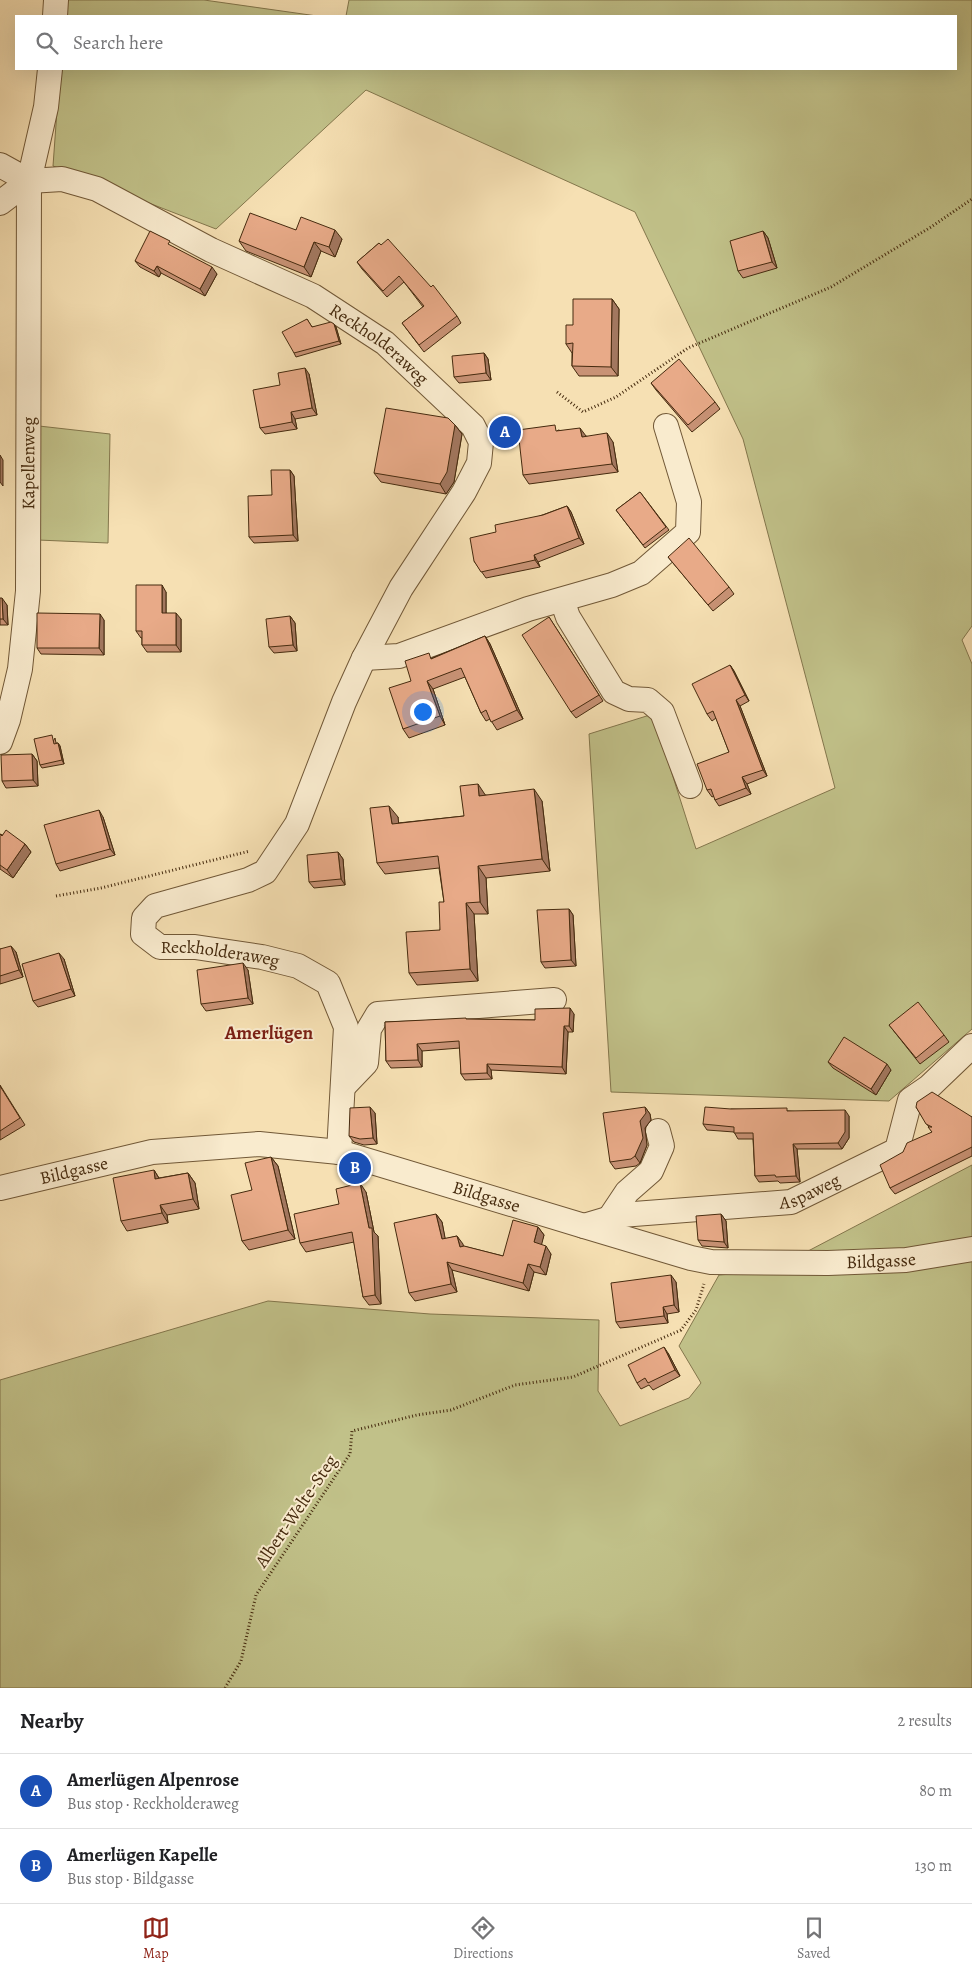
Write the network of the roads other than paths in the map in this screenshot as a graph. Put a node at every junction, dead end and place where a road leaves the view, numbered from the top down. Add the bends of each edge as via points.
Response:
1 (56, 0) edge
2 (55, 15) edge
3 (50, 70) edge
4 (0, 165) edge
5 (29, 181) junction
6 (0, 203) edge
7 (666, 426) dead end
8 (562, 600) junction
9 (364, 658) junction
10 (0, 742) edge
11 (690, 786) dead end
12 (554, 1000) dead end
13 (972, 1046) edge
14 (343, 1087) junction
15 (658, 1131) dead end
16 (339, 1152) junction
17 (0, 1188) edge
18 (609, 1219) junction
19 (584, 1226) junction
20 (972, 1249) edge

1 - 2 street
3 - 5 street, Kapellenweg via 46,107
4 - 5 street
5 - 6 street
5 - 9 street, Reckholderaweg via 62,179 97,189 211,250 313,296 385,343 473,426 481,442 479,464 401,588
5 - 10 street, Kapellenweg via 28,591 20,669
7 - 8 street via 689,502 688,532 641,573
8 - 9 street via 528,609 399,656
8 - 11 street via 568,617 614,692 629,699 648,700 662,712
9 - 14 street, Reckholderaweg via 297,824 265,872 248,880 156,906 144,918 144,934 160,947 195,947 271,959 298,966 328,983 346,1027
12 - 14 street via 378,1014 369,1029 366,1063
13 - 18 street, Aspaweg via 929,1087 910,1100 897,1150 791,1202 621,1215
14 - 16 street, Reckholderaweg
15 - 18 street via 662,1146 651,1171 627,1192
16 - 17 street, Bildgasse via 260,1144 152,1152
16 - 19 street, Bildgasse
18 - 19 street, Aspaweg
19 - 20 street, Bildgasse via 711,1262 906,1260

